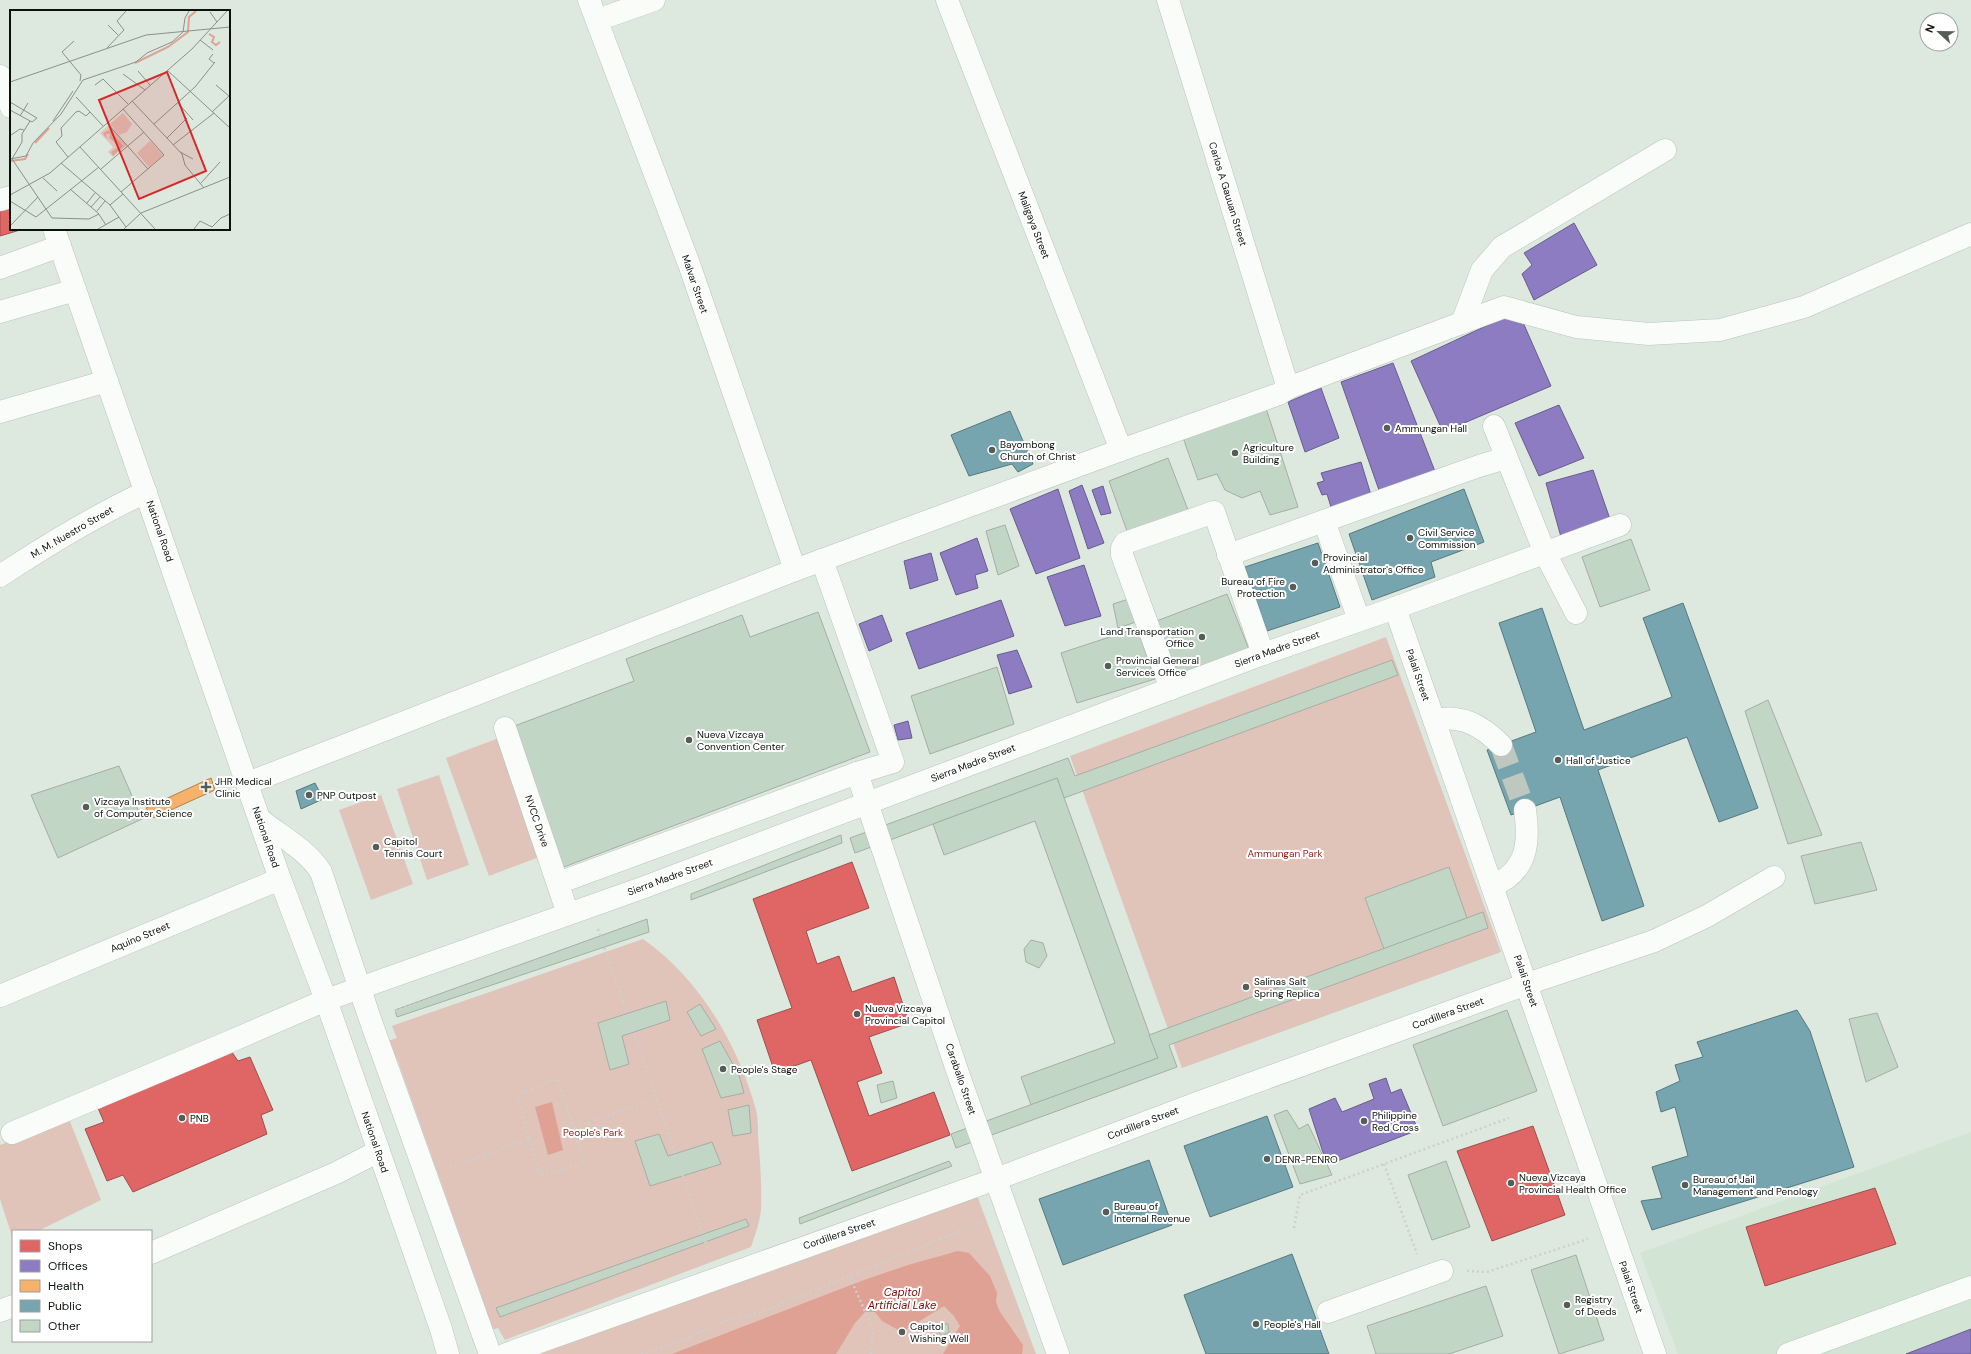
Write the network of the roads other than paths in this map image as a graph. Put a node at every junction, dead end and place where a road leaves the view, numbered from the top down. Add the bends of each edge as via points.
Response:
1 (589, 0) edge
2 (654, 0) edge
3 (946, 0) edge
4 (1168, 0) edge
5 (597, 20) junction
6 (0, 76) edge
7 (10, 104) edge
8 (1665, 150) dead end
9 (10, 197) edge
10 (0, 200) edge
11 (1971, 234) edge
12 (56, 238) edge
13 (0, 268) edge
14 (75, 290) junction
15 (0, 312) edge
16 (1462, 323) junction
17 (107, 381) junction
18 (1288, 388) junction
19 (0, 412) edge
20 (1494, 426) dead end
21 (1121, 450) junction
22 (1506, 458) junction
23 (146, 492) junction
24 (1324, 521) junction
25 (1620, 525) dead end
26 (1545, 553) junction
27 (1228, 555) junction
28 (822, 560) junction
29 (795, 570) junction
30 (0, 576) edge
31 (1395, 608) junction
32 (1576, 613) dead end
33 (1359, 620) junction
34 (1263, 654) junction
35 (1171, 689) junction
36 (1434, 720) junction
37 (505, 728) dead end
38 (1501, 745) tunnel mouth
39 (857, 773) junction
40 (248, 783) junction
41 (867, 803) junction
42 (1525, 810) tunnel mouth
43 (262, 822) junction
44 (1774, 877) dead end
45 (280, 879) junction
46 (558, 883) junction
47 (1492, 886) junction
48 (568, 914) junction
49 (1527, 984) junction
50 (360, 988) junction
51 (0, 996) edge
52 (326, 1000) junction
53 (12, 1133) dead end
54 (378, 1151) junction
55 (996, 1178) junction
56 (152, 1253) edge
57 (1434, 1274) road end
58 (1971, 1287) edge
59 (12, 1306) edge
60 (0, 1311) edge
61 (1328, 1312) dead end
62 (448, 1354) edge
63 (490, 1354) edge
64 (506, 1354) edge
65 (1058, 1354) edge
66 (1654, 1354) edge
67 (1788, 1354) edge

1 - 5 street, Malvar Street
2 - 5 street
3 - 21 street, Maligaya Street
4 - 18 street, Carlos A Gauuan Street
5 - 29 street, Malvar Street via 688,264
6 - 7 street
8 - 16 street via 1502,247 1482,270
9 - 10 street
11 - 16 street via 1804,307 1720,330 1649,334 1576,327 1504,307
12 - 13 street
12 - 14 street, National Road
14 - 15 street
14 - 17 street, National Road
16 - 18 street
17 - 19 street
17 - 23 street, National Road
18 - 21 street via 1279,394
20 - 22 street
21 - 28 street
22 - 24 street
22 - 26 street
23 - 30 street, M. M. Nuestro Street via 88,520
23 - 40 street, National Road
24 - 27 street
24 - 33 street
25 - 26 street, Sierra Madre Street
26 - 31 street, Sierra Madre Street
26 - 32 street
27 - 34 street
27 - 35 street via 1214,512 1125,543 1122,548 1122,555
28 - 29 street
28 - 39 street via 893,762
29 - 40 street
31 - 33 street, Sierra Madre Street
31 - 36 street, Palali Street
33 - 34 street, Sierra Madre Street
34 - 35 street, Sierra Madre Street
35 - 41 street, Sierra Madre Street
36 - 38 street via 1458,718 1484,730
36 - 47 street, Palali Street
37 - 46 street, NVCC Drive
39 - 41 street, Caraballo Street
39 - 46 street
40 - 43 street, National Road
41 - 48 street, Sierra Madre Street
41 - 55 street, Caraballo Street
42 - 47 street via 1528,836 1525,852 1510,877
43 - 45 street, National Road
43 - 50 street via 304,852 318,868
44 - 49 street, Cordillera Street via 1707,916 1654,941
45 - 51 street, Aquino Street
45 - 52 street, National Road
46 - 48 street, NVCC Drive
47 - 49 street, Palali Street
48 - 50 street, Sierra Madre Street
49 - 55 street, Cordillera Street
49 - 66 street, Palali Street
50 - 52 street, Sierra Madre Street
50 - 63 street
52 - 53 street, Sierra Madre Street
52 - 54 street, National Road
54 - 56 street via 336,1173
54 - 62 street, National Road
55 - 64 street, Cordillera Street
55 - 65 street, Caraballo Street
57 - 61 street
58 - 67 street
59 - 60 street

